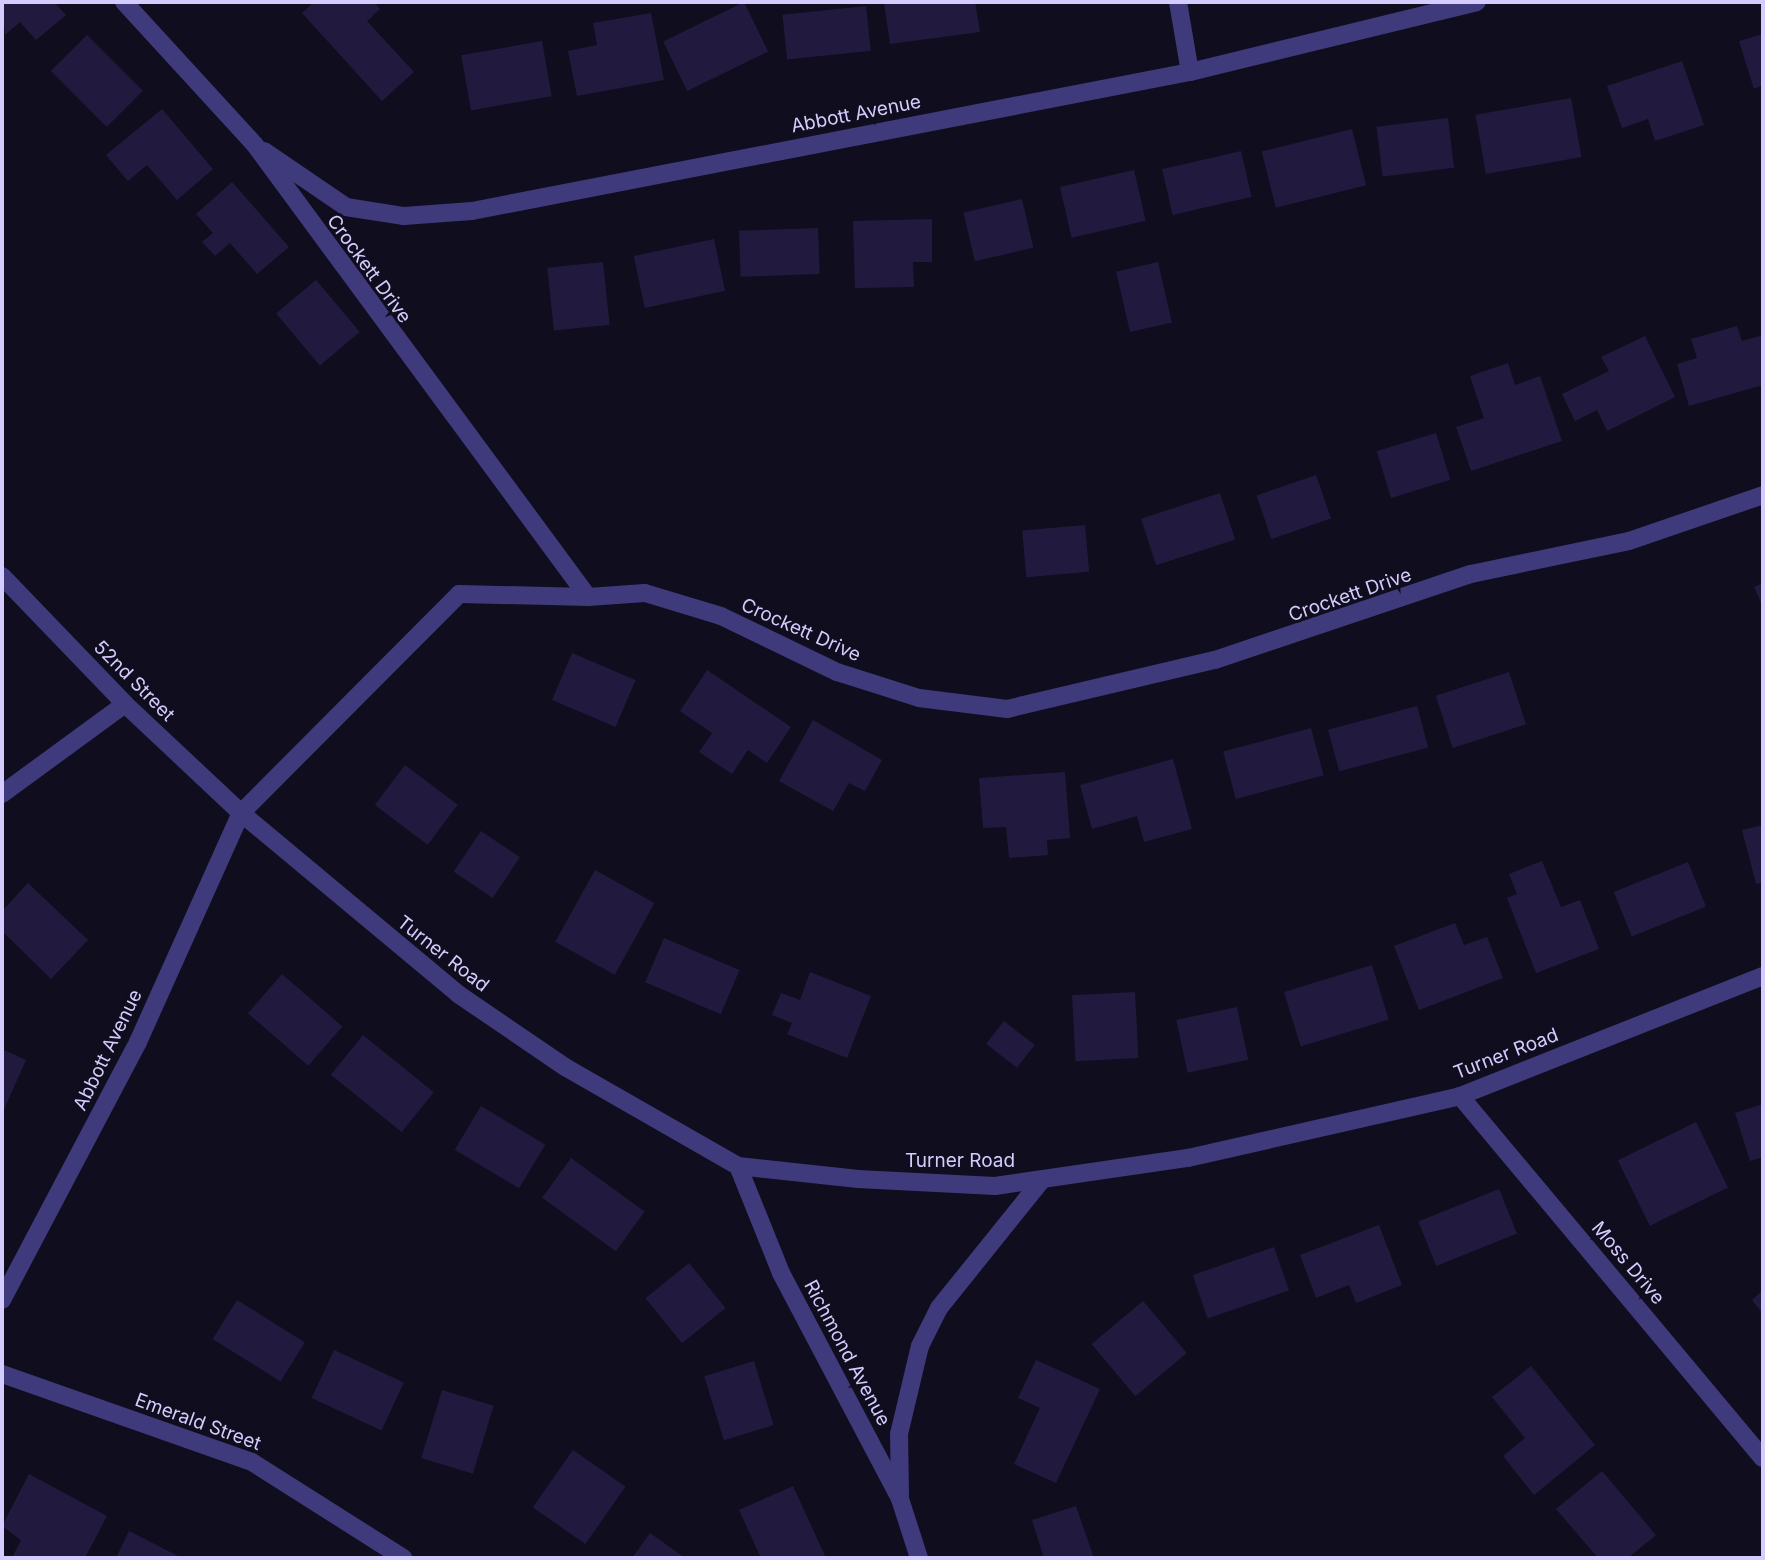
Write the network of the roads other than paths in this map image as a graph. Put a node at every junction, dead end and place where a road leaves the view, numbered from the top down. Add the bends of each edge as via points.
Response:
1 (124, 2) edge
2 (1178, 2) edge
3 (1477, 2) edge
4 (1191, 72) junction
5 (255, 145) junction
6 (1763, 495) edge
7 (2, 576) edge
8 (588, 597) junction
9 (125, 704) junction
10 (2, 794) edge
11 (241, 813) junction
12 (1763, 976) edge
13 (1460, 1096) junction
14 (738, 1166) junction
15 (1041, 1181) junction
16 (2, 1300) edge
17 (2, 1374) edge
18 (1763, 1458) edge
19 (900, 1499) junction
20 (403, 1558) edge
21 (919, 1558) edge

1 - 5 street, Crockett Drive
2 - 4 street
3 - 4 street, Abbott Avenue
4 - 5 street, Abbott Avenue via 472,211 404,216 346,207
5 - 8 street, Crockett Drive
6 - 8 street, Crockett Drive via 1629,541 1471,575 1215,660 1007,709 919,698 837,672 721,616 645,593
7 - 9 street, 52nd Street
8 - 11 street via 551,600 459,594
9 - 10 street
9 - 11 street, 52nd Street
11 - 14 street, Turner Road via 458,994 565,1067
11 - 16 street, Abbott Avenue via 138,1042
12 - 13 street, Turner Road
13 - 15 street, Turner Road via 1188,1158
13 - 18 street, Moss Drive
14 - 15 street, Turner Road via 928,1184
14 - 19 street, Richmond Avenue via 781,1273
15 - 19 street via 939,1308 920,1346 899,1434
17 - 20 street, Emerald Street via 252,1462
19 - 21 street, Richmond Avenue

